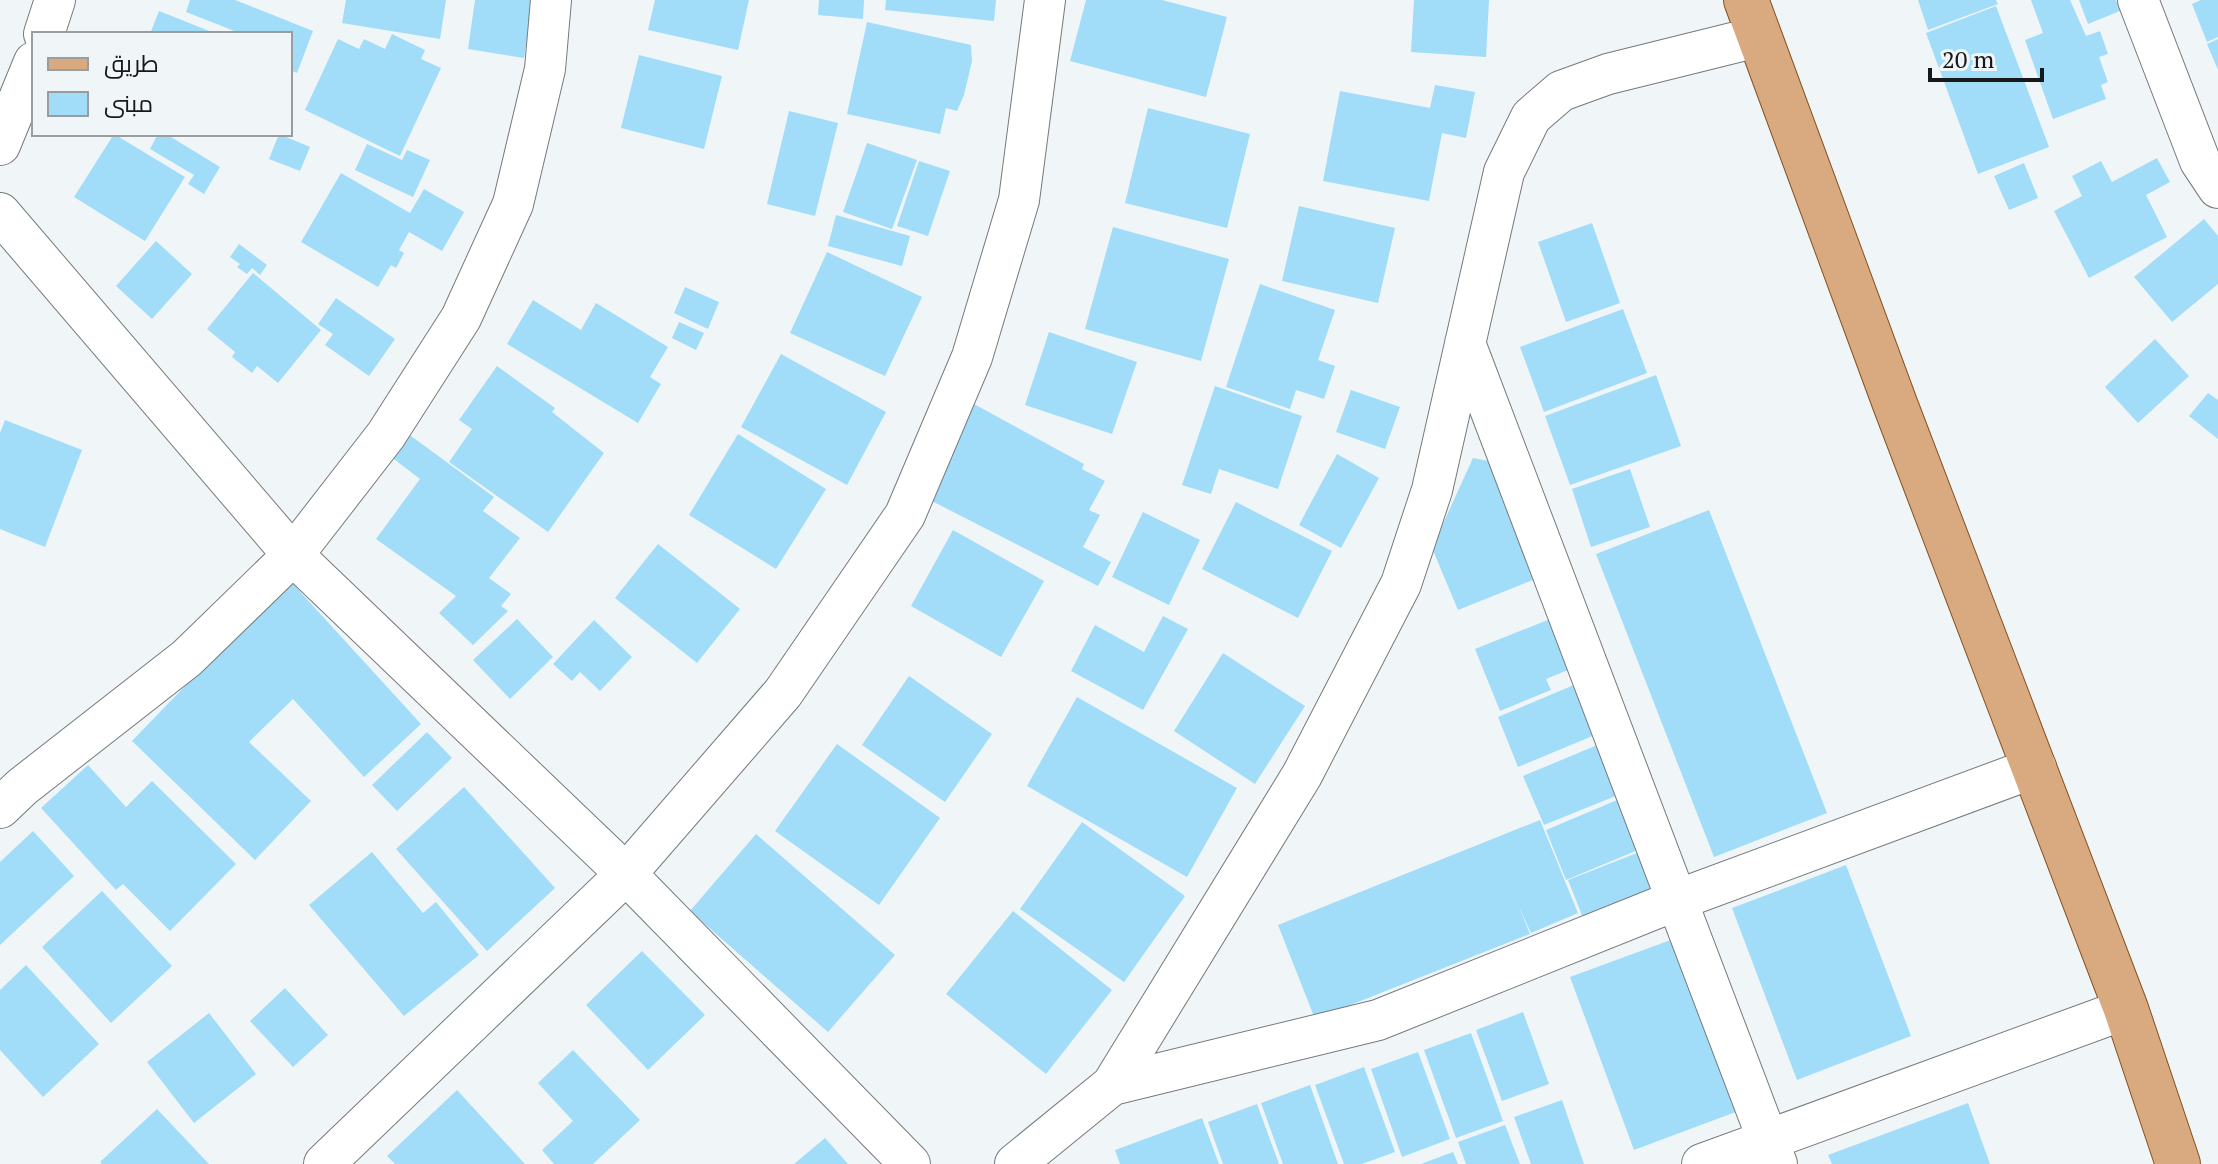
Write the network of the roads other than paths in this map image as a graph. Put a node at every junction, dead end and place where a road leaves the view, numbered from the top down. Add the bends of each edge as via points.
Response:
1 (55, 0) edge
2 (551, 0) edge
3 (1045, 0) edge
4 (2138, 0) edge
5 (1751, 19) edge
6 (45, 32) edge
7 (32, 67) edge
8 (0, 145) edge
9 (2218, 188) edge
10 (0, 213) edge
11 (1465, 343) junction
12 (293, 555) junction
13 (2036, 767) junction
14 (7, 787) edge
15 (626, 874) junction
16 (1677, 900) junction
17 (2126, 1009) junction
18 (1112, 1085) junction
19 (1773, 1152) edge
20 (2179, 1163) edge
21 (324, 1164) edge
22 (910, 1164) edge
23 (1015, 1164) edge
24 (1702, 1164) edge

1 - 6 street
2 - 12 street via 545,69 513,204 468,304 386,435
3 - 15 street via 1019,200 972,357 905,515 783,693
4 - 9 street via 2200,161
5 - 11 street via 1561,91 1531,117 1504,172
5 - 13 main road
7 - 8 street
10 - 12 street
11 - 16 street
11 - 18 street via 1432,490 1401,584 1302,775
12 - 14 street via 187,658
12 - 15 street
13 - 16 street
13 - 17 main road
15 - 21 street
15 - 22 street
16 - 18 street via 1378,1020
16 - 19 street
17 - 19 street
17 - 20 main road
18 - 23 street
19 - 24 street

